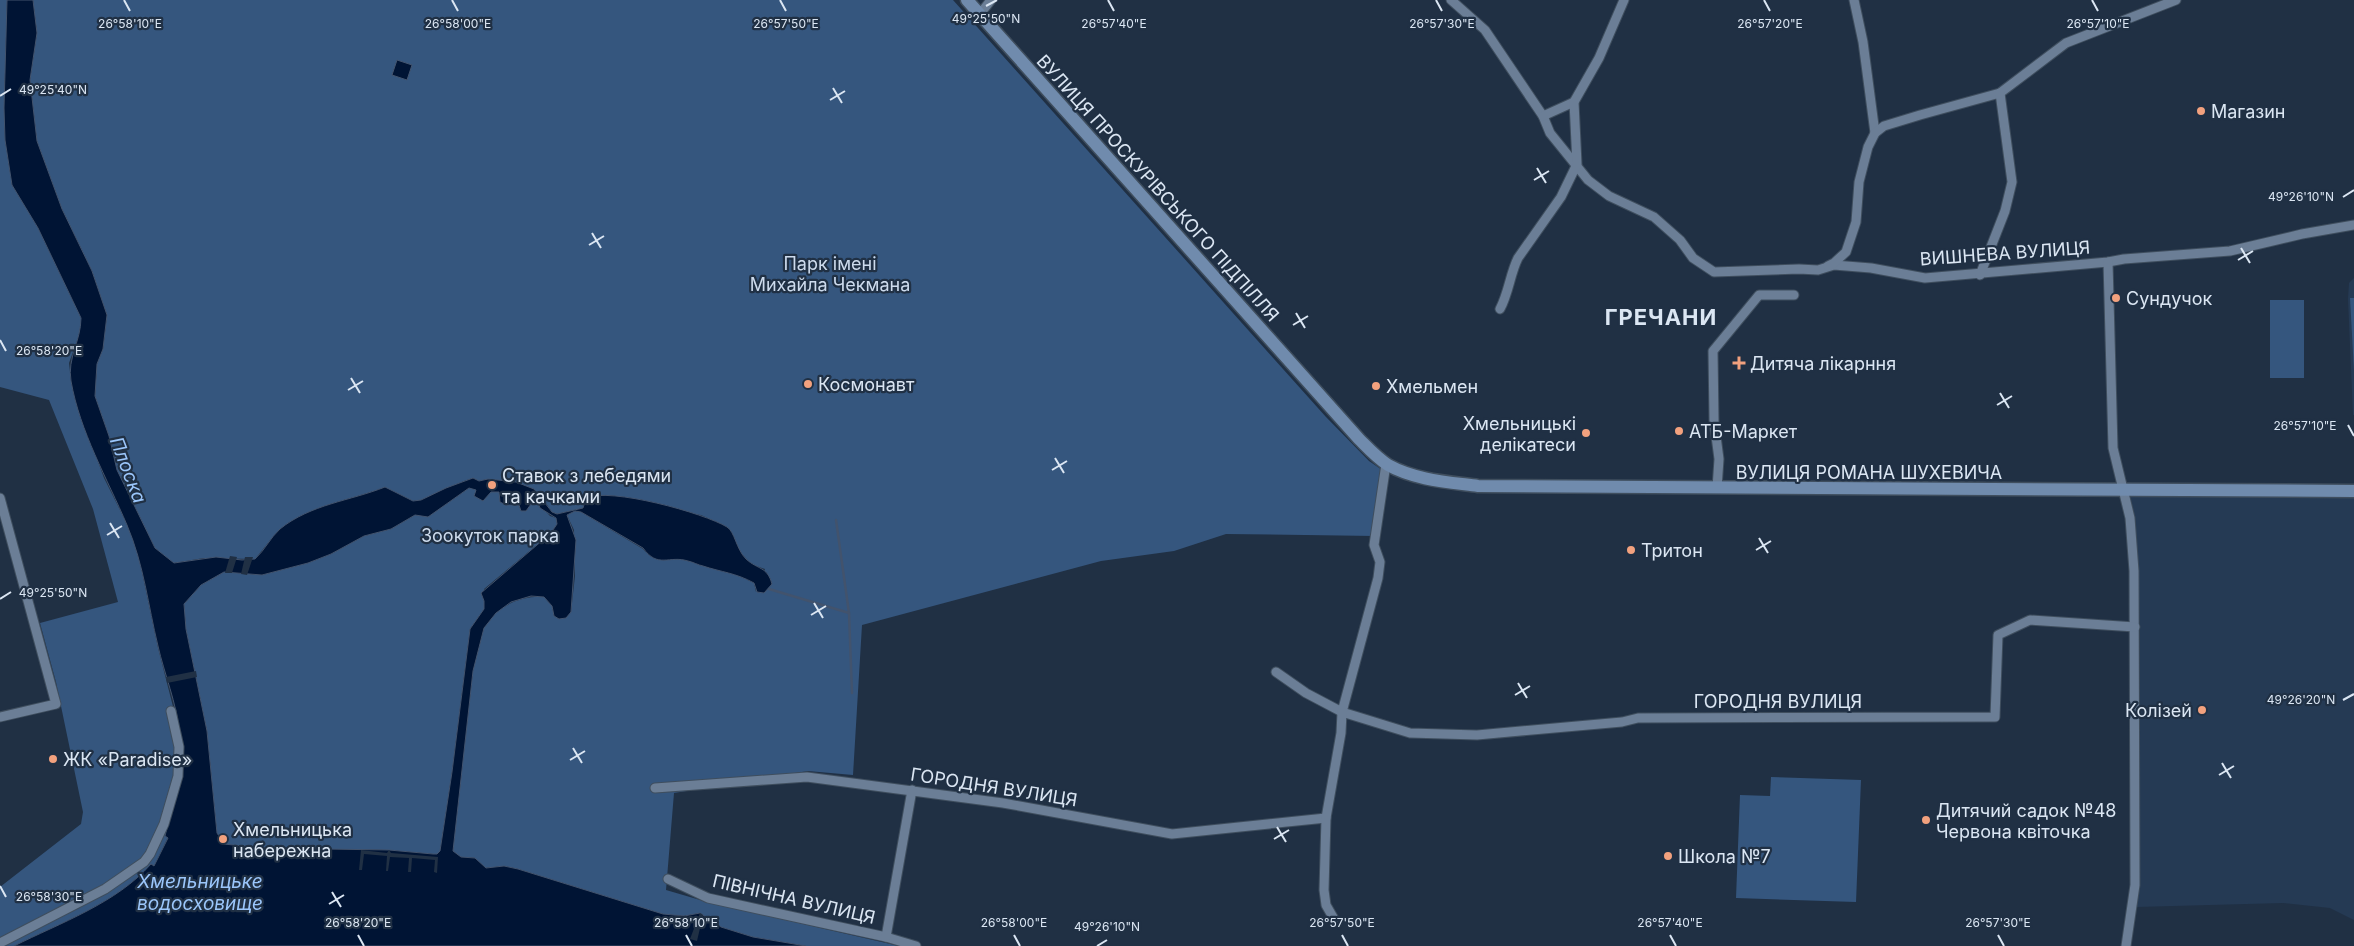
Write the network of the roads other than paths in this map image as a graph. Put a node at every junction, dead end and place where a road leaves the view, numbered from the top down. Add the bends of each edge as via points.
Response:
1 (967, 0) edge
2 (991, 0) edge
3 (1451, 0) edge
4 (1624, 0) edge
5 (1854, 0) edge
6 (2176, 0) edge
7 (980, 14) junction
8 (2000, 93) junction
9 (1574, 102) junction
10 (1543, 116) junction
11 (1875, 133) junction
12 (1577, 164) junction
13 (2354, 225) edge
14 (2108, 262) junction
15 (1818, 270) junction
16 (1980, 275) junction
17 (1794, 295) dead end
18 (1500, 309) dead end
19 (1386, 464) junction
20 (1716, 488) junction
21 (2125, 491) junction
22 (2354, 491) edge
23 (0, 498) edge
24 (2135, 627) junction
25 (1276, 672) dead end
26 (171, 711) dead end
27 (1342, 712) junction
28 (0, 717) edge
29 (655, 788) dead end
30 (912, 790) junction
31 (1326, 818) junction
32 (668, 878) dead end
33 (1334, 919) dead end
34 (886, 937) junction
35 (0, 943) edge
36 (916, 946) edge
37 (2126, 946) edge

1 - 7 main road, ВУЛИЦЯ ПРОСКУРІВСЬКОГО ПІДПІЛЛЯ
2 - 7 street
3 - 10 street, ВИШНЕВА ВУЛИЦЯ via 1485,30
4 - 9 street via 1599,58
5 - 11 street
6 - 8 street via 2066,43
7 - 19 main road, ВУЛИЦЯ ПРОСКУРІВСЬКОГО ПІДПІЛЛЯ via 1359,439
8 - 11 street via 1920,114 1884,126
8 - 16 street via 2012,182 2005,211
9 - 10 street
9 - 12 street
10 - 12 street, ВИШНЕВА ВУЛИЦЯ via 1550,133
11 - 15 street via 1868,147 1856,222 1846,252 1834,263
12 - 15 street, ВИШНЕВА ВУЛИЦЯ via 1588,180 1609,196 1654,217 1680,240 1693,258 1714,272
12 - 18 street via 1561,197 1518,258
13 - 14 street, ВИШНЕВА ВУЛИЦЯ via 2230,251
14 - 16 street, ВИШНЕВА ВУЛИЦЯ
14 - 21 street via 2113,448
15 - 16 street, ВИШНЕВА ВУЛИЦЯ via 1834,266 1872,268 1925,278
17 - 20 street via 1759,295 1713,351 1714,422 1719,459
19 - 20 main road, ВУЛИЦЯ РОМАНА ШУХЕВИЧА via 1420,477 1478,486
19 - 27 street via 1374,545 1380,562 1378,578
20 - 21 main road, ВУЛИЦЯ РОМАНА ШУХЕВИЧА
21 - 22 main road, ВУЛИЦЯ РОМАНА ШУХЕВИЧА
21 - 24 street via 2130,518
23 - 28 street via 56,704
24 - 27 street, ГОРОДНЯ ВУЛИЦЯ via 2030,620 1998,634 1995,718 1638,718 1477,735 1410,733
24 - 37 street via 2135,885
25 - 27 street
26 - 35 street via 179,747 178,776 167,815 150,854 144,862 105,889
27 - 31 street
29 - 30 street, ГОРОДНЯ ВУЛИЦЯ via 807,777
30 - 31 street, ГОРОДНЯ ВУЛИЦЯ via 1172,834
30 - 34 street
31 - 33 street via 1324,890 1326,905
32 - 34 street, ПІВНІЧНА ВУЛИЦЯ via 708,898
34 - 36 street, ПІВНІЧНА ВУЛИЦЯ

